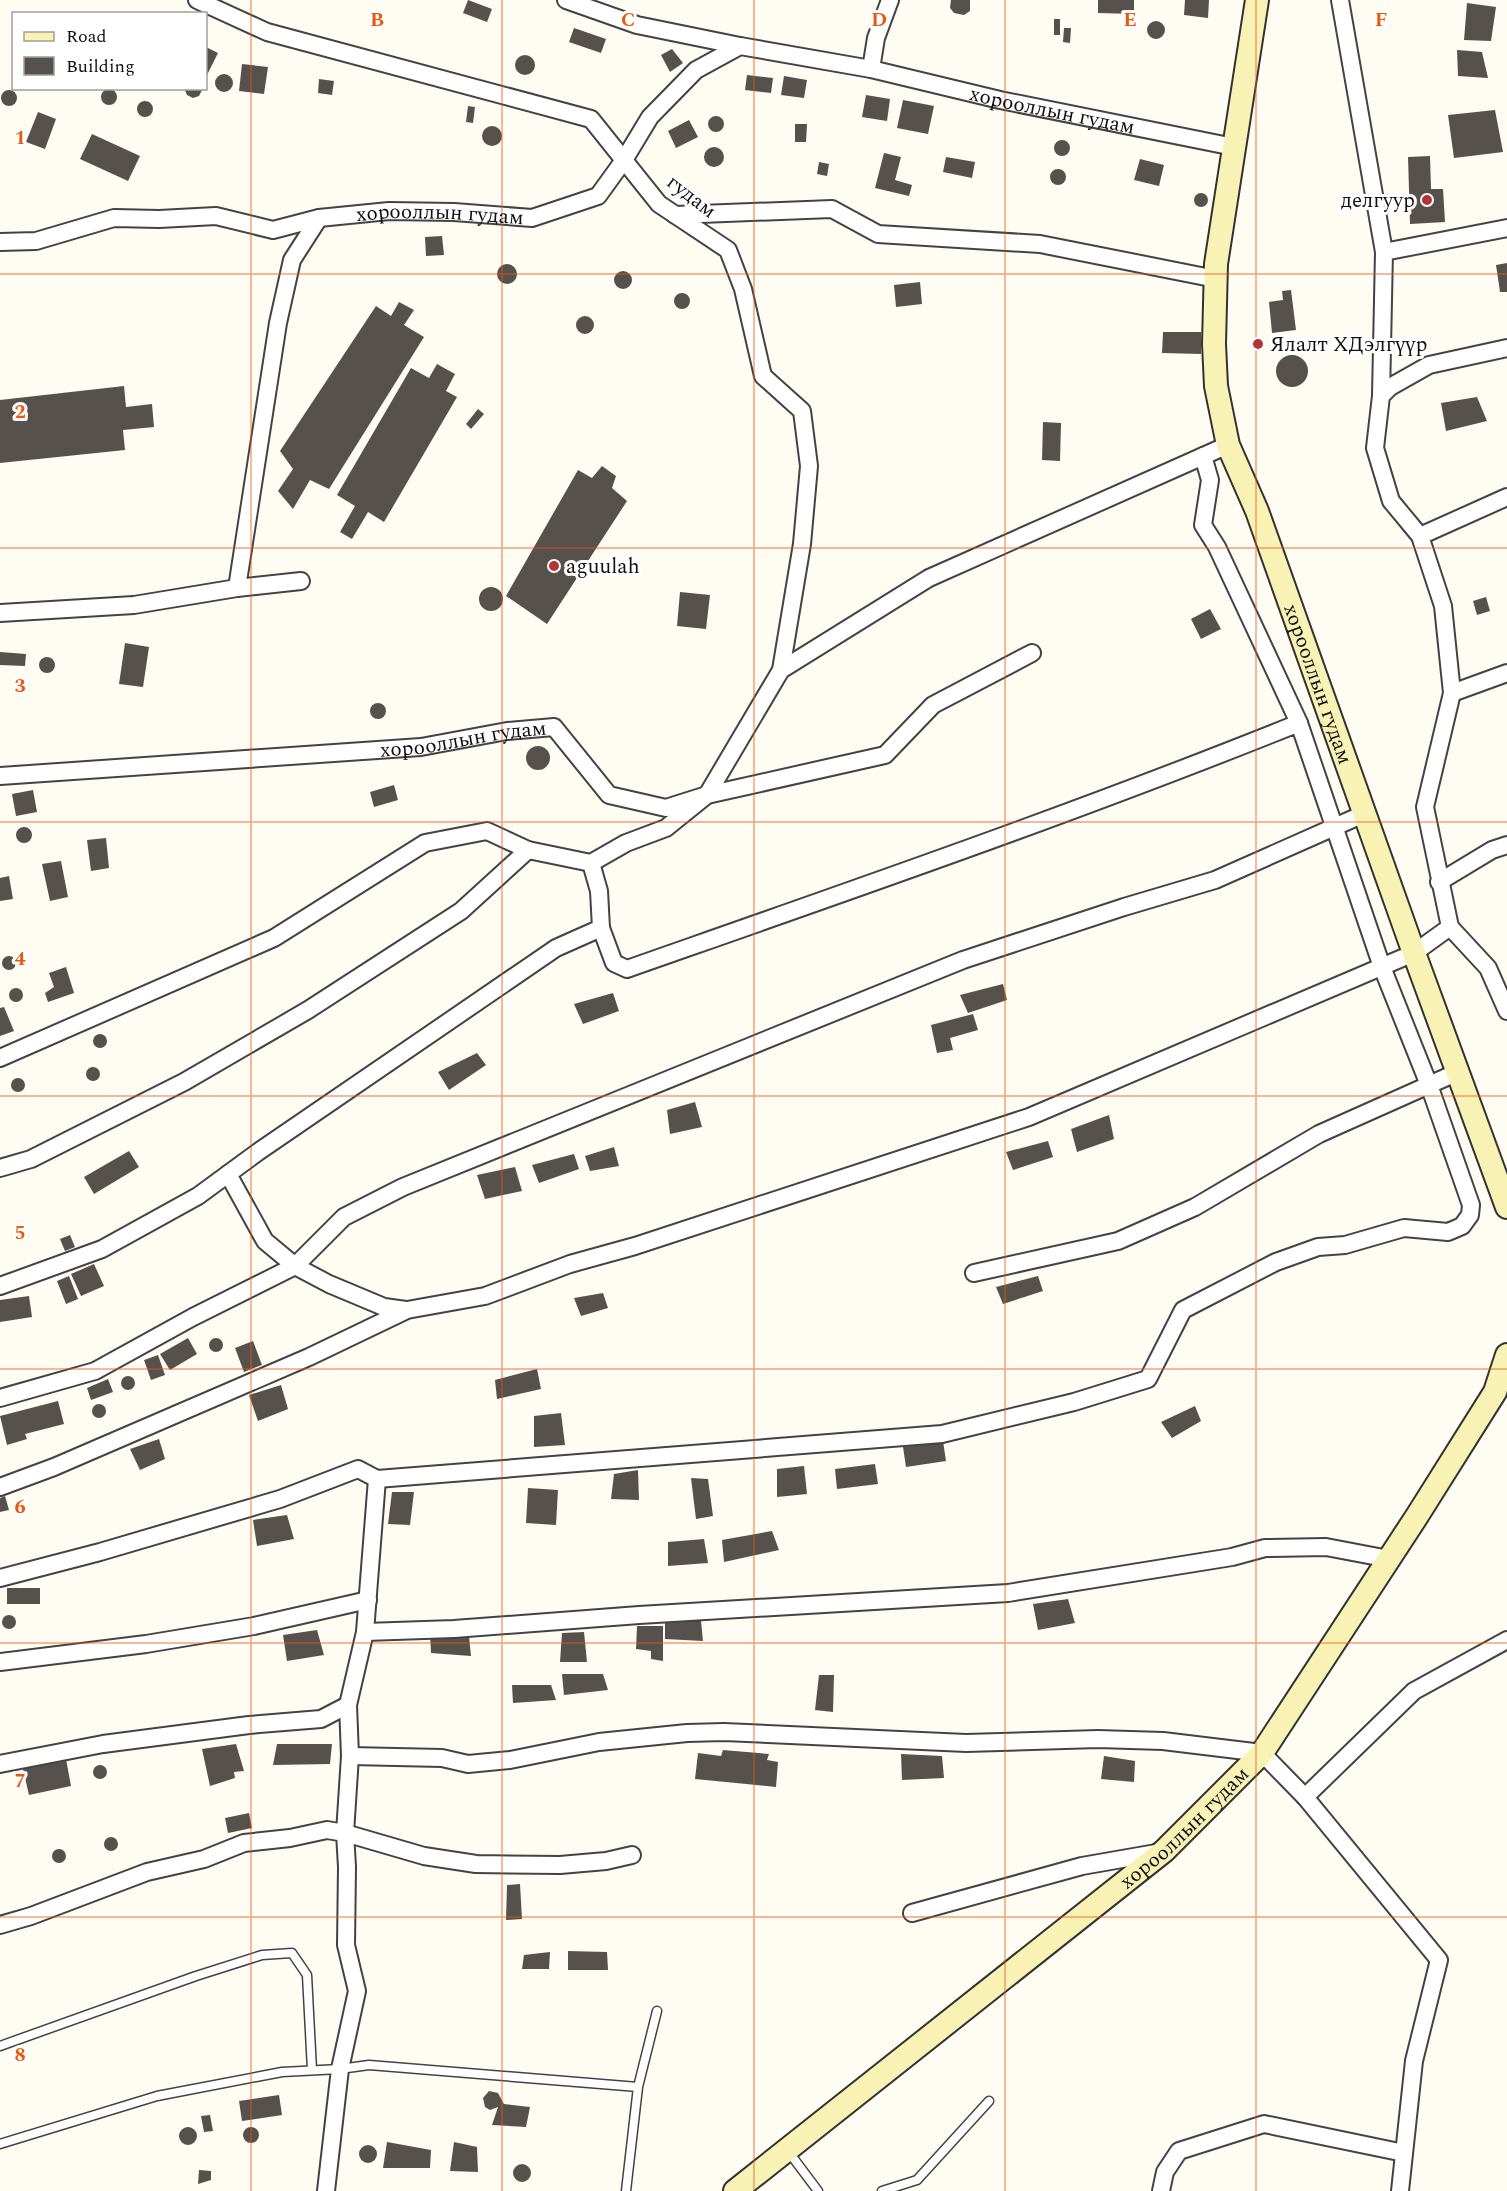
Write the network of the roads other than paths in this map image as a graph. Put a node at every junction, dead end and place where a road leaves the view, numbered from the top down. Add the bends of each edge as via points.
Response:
1 (197, 0) edge
2 (566, 0) edge
3 (890, 0) edge
4 (1257, 0) edge
5 (1340, 0) edge
6 (740, 46) junction
7 (871, 69) junction
8 (1234, 147) junction
9 (624, 160) junction
10 (675, 215) junction
11 (319, 218) junction
12 (1507, 228) edge
13 (0, 242) edge
14 (1384, 252) junction
15 (1216, 279) junction
16 (1507, 348) edge
17 (1381, 396) junction
18 (1228, 445) junction
19 (1203, 456) junction
20 (1507, 497) edge
21 (1420, 536) junction
22 (301, 581) dead end
23 (237, 588) junction
24 (0, 613) edge
25 (1032, 653) dead end
26 (781, 670) junction
27 (1507, 673) edge
28 (1452, 693) junction
29 (1299, 723) junction
30 (0, 776) edge
31 (707, 795) junction
32 (1366, 813) junction
33 (1336, 826) junction
34 (1507, 845) edge
35 (528, 850) junction
36 (591, 863) junction
37 (1439, 882) junction
38 (1450, 927) junction
39 (601, 928) junction
40 (1414, 953) junction
41 (1382, 967) junction
42 (1507, 1011) edge
43 (0, 1058) edge
44 (1458, 1072) junction
45 (1429, 1085) junction
46 (0, 1168) edge
47 (228, 1174) junction
48 (1507, 1207) edge
49 (295, 1266) junction
50 (974, 1273) dead end
51 (0, 1286) edge
52 (407, 1310) junction
53 (1507, 1355) edge
54 (0, 1398) edge
55 (376, 1479) junction
56 (0, 1487) edge
57 (1389, 1559) junction
58 (0, 1578) edge
59 (368, 1600) junction
60 (365, 1632) junction
61 (1507, 1640) edge
62 (0, 1662) edge
63 (348, 1705) junction
64 (1262, 1753) junction
65 (350, 1756) junction
66 (0, 1764) edge
67 (1305, 1797) junction
68 (345, 1833) junction
69 (1164, 1851) junction
70 (632, 1855) dead end
71 (912, 1913) dead end
72 (0, 1925) edge
73 (657, 2011) dead end
74 (0, 2046) edge
75 (340, 2069) junction
76 (312, 2070) junction
77 (638, 2087) junction
78 (989, 2101) dead end
79 (0, 2144) edge
80 (787, 2150) junction
81 (1404, 2153) junction
82 (326, 2191) edge
83 (626, 2191) edge
84 (735, 2191) edge
85 (818, 2191) edge
86 (882, 2191) edge
87 (1161, 2191) edge
88 (1400, 2191) edge

1 - 9 street, гудам via 267,32 591,119
2 - 6 street, хорооллын гудам via 637,25
3 - 7 street via 876,38
4 - 8 main road, хорооллын гудам
5 - 14 street
6 - 7 street, хорооллын гудам
6 - 9 street, хорооллын гудам via 696,70 650,117
7 - 8 street, хорооллын гудам via 1000,100
8 - 15 main road, хорооллын гудам
9 - 10 street, гудам via 659,204
9 - 11 street, хорооллын гудам via 598,196 532,218 432,212
10 - 15 street via 832,209 878,234 1040,244
10 - 26 street, гудам via 728,250 743,289 763,376 802,411 808,477
11 - 13 street, хорооллын гудам via 273,230 216,216 114,218 36,241
11 - 23 street via 292,260 278,323
12 - 14 street
14 - 17 street
15 - 18 main road, хорооллын гудам via 1216,386
16 - 17 street via 1429,365
17 - 21 street via 1375,448 1391,501
18 - 19 street
18 - 32 main road, хорооллын гудам via 1257,511
19 - 26 street via 928,578
19 - 29 street via 1210,480 1203,525
20 - 21 street
21 - 28 street via 1443,606
22 - 23 street
23 - 24 street via 134,605
25 - 31 street, хорооллын гудам via 933,705 885,754
26 - 31 street
27 - 28 street
28 - 37 street via 1425,807
29 - 33 street
29 - 39 street via 978,845 627,969 614,963
30 - 31 street, хорооллын гудам via 411,748 507,730 554,727 609,795 666,808
31 - 36 street via 666,828 626,843
32 - 33 street
32 - 40 main road, хорооллын гудам
33 - 41 street
33 - 49 street via 1215,880 963,960 403,1187 344,1217
34 - 37 street via 1492,849
35 - 36 street
35 - 43 street via 487,831 425,843 274,938
35 - 46 street via 461,911 308,1010 184,1082 31,1159
36 - 39 street via 599,891
37 - 38 street
38 - 40 street
38 - 42 street via 1488,968
39 - 47 street via 556,948
40 - 41 street
40 - 44 main road, хорооллын гудам
41 - 45 street
41 - 52 street via 1029,1117 570,1264 485,1296
44 - 45 street
44 - 48 main road, хорооллын гудам
45 - 50 street via 1319,1134 1195,1208 1118,1241
45 - 55 street via 1471,1205 1470,1215 1462,1226 1448,1232 1404,1228 1345,1245 1318,1247 1276,1262 1183,1310 1148,1379 1074,1402 942,1434
47 - 49 street via 265,1242
47 - 51 street via 198,1196 102,1249
49 - 52 street via 384,1307
49 - 54 street via 95,1371
52 - 56 street via 298,1361
53 - 57 main road, хорооллын гудам via 1496,1392
55 - 58 street via 358,1469 280,1499
55 - 59 street
57 - 60 street via 1326,1547 1265,1548 1232,1557 1008,1593
57 - 64 main road, хорооллын гудам
59 - 60 street
59 - 62 street via 254,1626
60 - 63 street
61 - 67 street via 1414,1691
63 - 65 street
63 - 66 street via 321,1719 114,1743
64 - 65 street via 1163,1741 966,1743 724,1732 599,1742 510,1760 468,1764 442,1758
64 - 67 street
64 - 69 main road, хорооллын гудам
65 - 68 street
67 - 81 street via 1439,1960 1414,2061
68 - 70 street via 424,1856 476,1864 560,1865
68 - 72 street via 327,1830 244,1843 204,1859 147,1872
68 - 75 street via 346,1945 357,1991
69 - 71 street via 1082,1866
69 - 80 main road, хорооллын гудам
73 - 77 lane
74 - 76 lane via 196,1976 262,1955 292,1953 307,1975
75 - 76 lane
75 - 77 lane via 369,2065
75 - 82 street
76 - 79 lane via 157,2096
77 - 83 lane
78 - 86 lane via 917,2180
80 - 84 main road, хорооллын гудам
80 - 85 lane
81 - 87 street via 1264,2124 1179,2151 1165,2172
81 - 88 street

